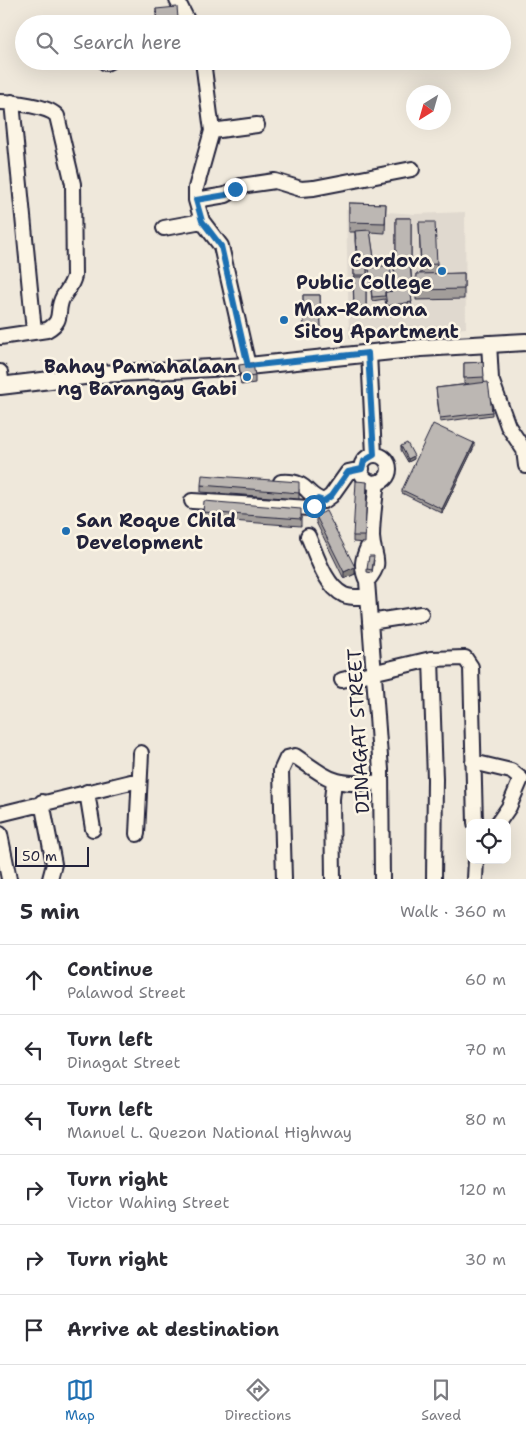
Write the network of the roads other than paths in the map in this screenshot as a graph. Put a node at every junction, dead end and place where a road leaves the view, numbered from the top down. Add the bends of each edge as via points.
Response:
1 (177, 0) edge
2 (184, 15) edge
3 (204, 70) edge
4 (6, 102) edge
5 (257, 125) dead end
6 (212, 131) junction
7 (412, 168) dead end
8 (196, 200) junction
9 (202, 221) junction
10 (164, 228) dead end
11 (34, 331) junction
12 (0, 337) edge
13 (526, 342) edge
14 (489, 343) junction
15 (368, 353) junction
16 (248, 366) junction
17 (1, 381) edge
18 (374, 455) junction
19 (526, 466) edge
20 (362, 469) junction
21 (377, 482) junction
22 (269, 483) edge
23 (318, 499) junction
24 (192, 501) dead end
25 (308, 536) dead end
26 (368, 597) junction
27 (421, 614) dead end
28 (370, 622) junction
29 (431, 659) junction
30 (375, 670) junction
31 (342, 680) dead end
32 (141, 753) dead end
33 (473, 762) junction
34 (139, 780) junction
35 (334, 781) junction
36 (381, 782) junction
37 (86, 792) junction
38 (42, 802) junction
39 (0, 814) edge
40 (475, 819) edge
41 (501, 819) edge
42 (93, 829) dead end
43 (0, 834) edge
44 (137, 834) dead end
45 (476, 864) edge
46 (9, 879) edge
47 (50, 879) edge
48 (284, 879) edge
49 (333, 879) edge
50 (382, 879) edge
51 (434, 879) edge
52 (475, 879) edge

1 - 2 street
3 - 6 street
4 - 11 street
4 - 11 street via 49,110 57,116 74,184 73,283 62,298 56,323 46,330
5 - 6 street
6 - 8 street via 196,188
7 - 8 street via 314,188 302,189 275,180 241,186 226,195
8 - 9 street
9 - 10 street
9 - 16 street via 221,246
11 - 12 street
13 - 14 main road
14 - 15 main road
14 - 19 street via 490,379 508,426 524,450
15 - 16 main road
15 - 18 street
16 - 17 main road
18 - 20 street via 364,461
18 - 21 street via 384,458 389,467 387,476
20 - 21 street via 365,478
20 - 23 street via 348,472 331,496 324,501
21 - 26 street, DINAGAT STREET via 372,539 377,552 376,567 367,581
22 - 23 street via 302,484
23 - 24 street via 310,508
25 - 26 street via 338,592 346,596
26 - 28 street, DINAGAT STREET
27 - 28 street
28 - 30 street, DINAGAT STREET
29 - 30 street
29 - 33 street via 465,658 470,667
29 - 51 street
30 - 31 street
30 - 36 street, DINAGAT STREET
32 - 34 street
33 - 40 street
33 - 41 street via 511,771 521,779
34 - 37 street
34 - 44 street
35 - 36 street via 348,785
35 - 48 street via 295,756 287,758 281,771
35 - 49 street
36 - 50 street, DINAGAT STREET
37 - 38 street
37 - 42 street
38 - 39 street
38 - 47 street via 54,864
43 - 46 street
45 - 52 street

